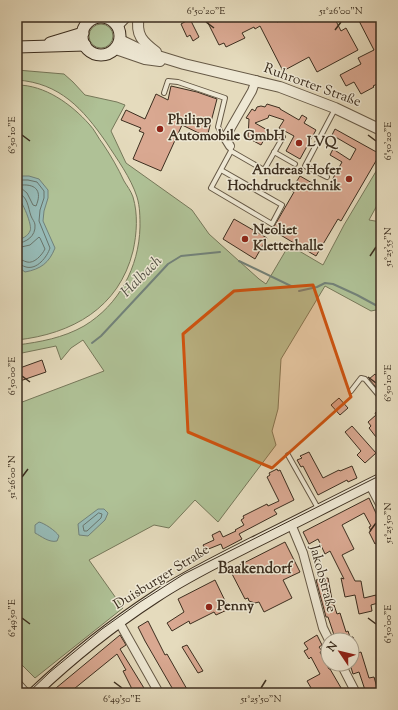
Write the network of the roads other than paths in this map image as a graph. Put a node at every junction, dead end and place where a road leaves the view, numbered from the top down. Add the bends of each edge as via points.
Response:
1 (95, 17) edge
2 (125, 17) edge
3 (139, 17) edge
4 (113, 20) edge
5 (83, 33) junction
6 (118, 44) junction
7 (85, 45) junction
8 (42, 46) junction
9 (17, 47) edge
10 (161, 56) junction
11 (184, 64) junction
12 (256, 80) junction
13 (164, 92) dead end
14 (335, 108) junction
15 (381, 130) edge
16 (283, 137) dead end
17 (225, 138) junction
18 (231, 149) junction
19 (274, 152) junction
20 (295, 164) dead end
21 (221, 170) junction
22 (327, 178) dead end
23 (351, 391) dead end
24 (381, 398) edge
25 (288, 455) dead end
26 (381, 479) edge
27 (370, 484) junction
28 (381, 506) edge
29 (319, 510) junction
30 (291, 524) junction
31 (119, 622) junction
32 (325, 632) edge
33 (345, 672) edge
34 (17, 683) edge
35 (26, 693) edge
36 (34, 693) edge
37 (159, 693) edge
38 (356, 693) edge

1 - 4 main road
1 - 5 main road via 87,24
2 - 4 main road
3 - 10 street, Ruhrorter Straße via 140,36
4 - 6 main road via 120,35
5 - 7 main road
5 - 8 main road
6 - 7 main road via 105,55 94,53
6 - 10 street, Ruhrorter Straße
6 - 11 street, Ruhrorter Straße via 145,59
7 - 8 main road
8 - 9 main road
10 - 11 street, Ruhrorter Straße
11 - 12 street, Ruhrorter Straße
12 - 14 street, Ruhrorter Straße
12 - 17 street
13 - 17 lane via 168,81 225,98 218,127
14 - 15 street, Ruhrorter Straße
14 - 22 lane via 305,166
16 - 19 lane
17 - 18 street
18 - 19 lane via 264,170
18 - 21 lane
19 - 20 lane
21 - 21 lane via 282,205 272,224 210,188
23 - 24 lane via 361,378 365,379
25 - 29 lane
26 - 27 main road, Duisburger Straße
27 - 28 street
27 - 29 main road, Duisburger Straße
29 - 30 main road, Duisburger Straße
30 - 31 main road, Duisburger Straße via 187,577
30 - 32 street, Jakobstraße via 303,553
31 - 36 main road, Duisburger Straße
31 - 37 street
33 - 38 street
34 - 35 street

